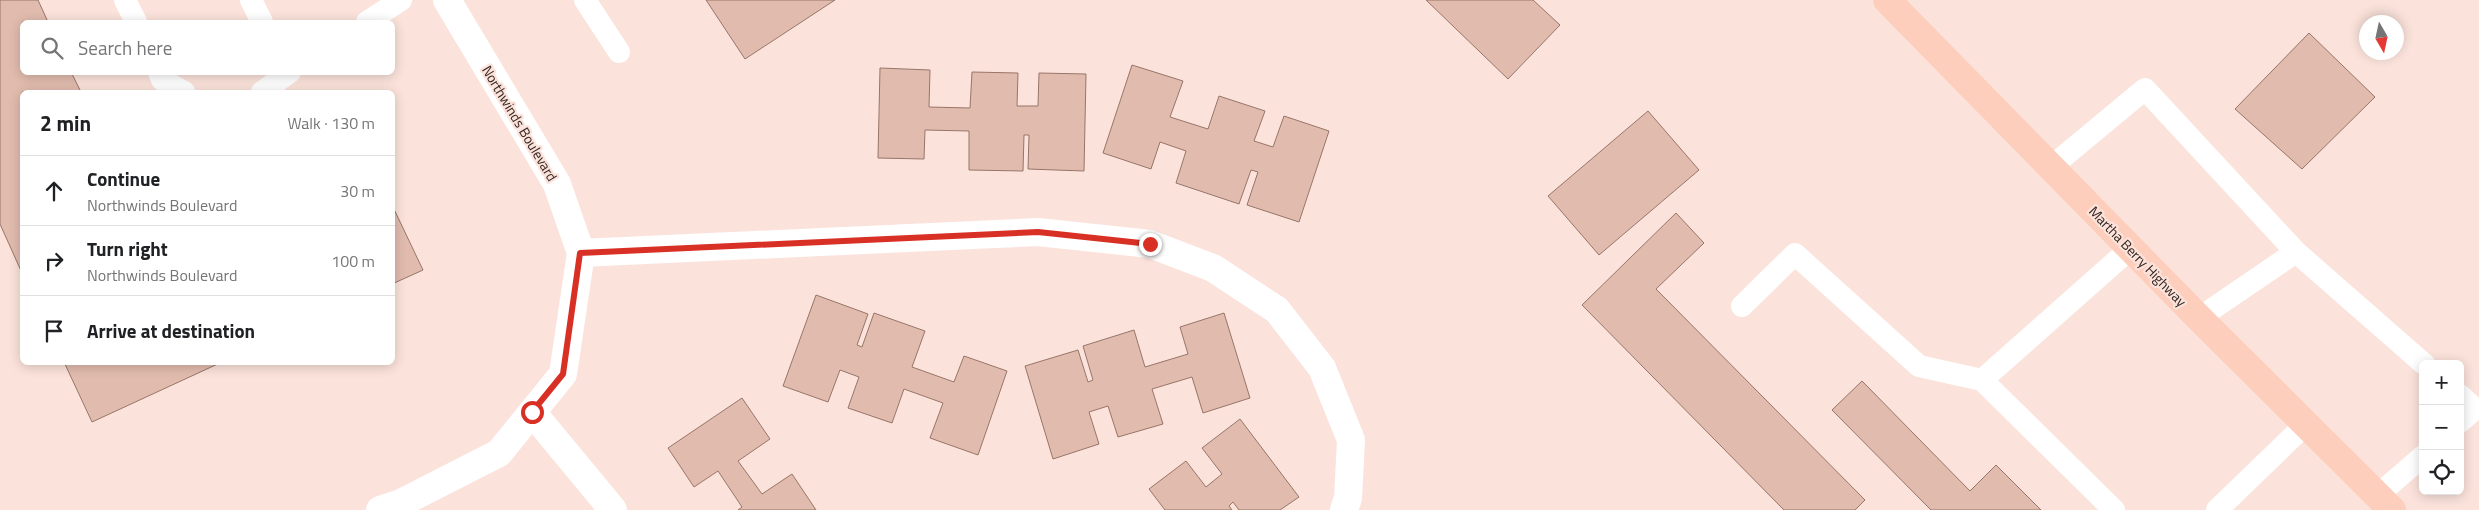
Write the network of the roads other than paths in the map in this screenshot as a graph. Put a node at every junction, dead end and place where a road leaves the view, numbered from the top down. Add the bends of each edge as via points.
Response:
1 (125, 0) edge
2 (251, 0) edge
3 (401, 0) edge
4 (447, 0) edge
5 (586, 0) edge
6 (1887, 0) edge
7 (135, 20) edge
8 (261, 20) edge
9 (370, 20) edge
10 (618, 52) dead end
11 (160, 75) edge
12 (285, 75) edge
13 (180, 90) edge
14 (265, 90) edge
15 (2051, 167) junction
16 (2131, 248) junction
17 (2296, 252) junction
18 (580, 253) junction
19 (1742, 306) dead end
20 (2199, 318) junction
21 (2419, 360) edge
22 (1982, 380) junction
23 (532, 412) junction
24 (2306, 424) junction
25 (2419, 461) edge
26 (2385, 503) edge
27 (380, 510) edge
28 (613, 510) edge
29 (1344, 510) edge
30 (2114, 510) edge
31 (2217, 510) edge

1 - 7 lane
2 - 8 lane
3 - 9 lane
4 - 18 street, Northwinds Boulevard via 557,184
5 - 10 lane
6 - 15 main road, Martha Berry Highway
11 - 13 lane via 162,80
12 - 14 lane
15 - 16 main road, Martha Berry Highway
15 - 17 lane via 2145,89
16 - 20 main road, Martha Berry Highway
16 - 22 lane
17 - 20 lane
17 - 21 lane
18 - 23 street, Northwinds Boulevard via 563,374
18 - 29 street via 1038,232 1150,244 1213,268 1277,310 1322,368 1351,440 1348,498
19 - 22 lane via 1796,254 1918,366
20 - 24 main road, Martha Berry Highway
22 - 30 lane
23 - 27 street, Northwinds Boulevard via 499,453 401,503
23 - 28 street
24 - 26 main road, Martha Berry Highway
24 - 31 lane
25 - 26 lane

